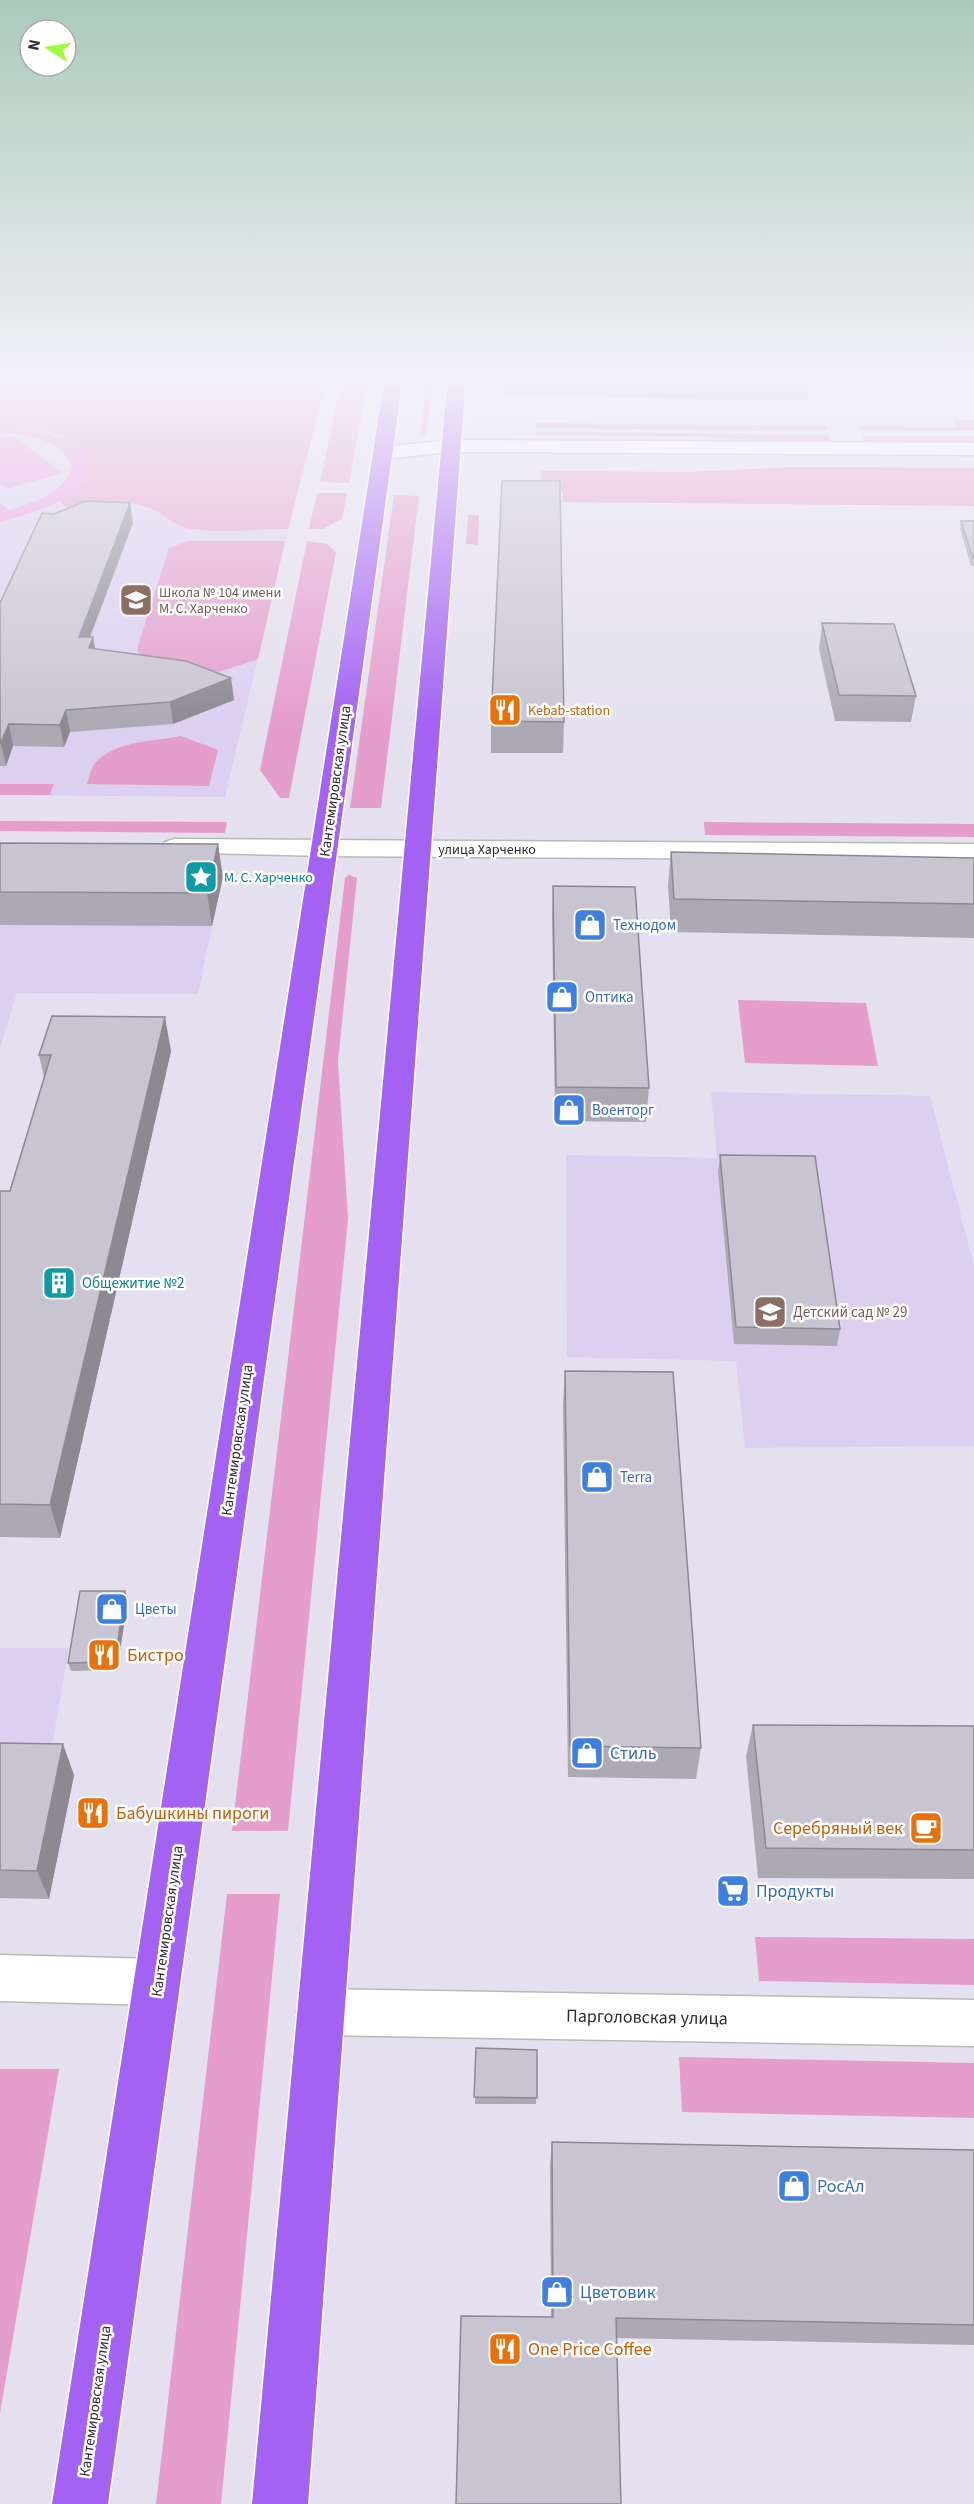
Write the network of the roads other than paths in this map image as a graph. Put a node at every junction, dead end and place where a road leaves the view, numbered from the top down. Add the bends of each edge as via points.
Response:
1 (377, 493) edge
2 (447, 493) edge
3 (150, 847) edge
4 (325, 848) junction
5 (416, 849) junction
6 (974, 852) edge
7 (0, 1978) edge
8 (158, 1982) junction
9 (321, 2012) junction
10 (974, 2023) edge
11 (80, 2504) edge
12 (280, 2504) edge

1 - 4 main road, Кантемировская улица
2 - 5 main road
3 - 4 street, улица Харченко
4 - 5 street, улица Харченко
4 - 8 main road, Кантемировская улица
5 - 6 street, улица Харченко
5 - 9 main road
7 - 8 street
8 - 11 main road, Кантемировская улица
9 - 10 street, Парголовская улица
9 - 12 main road

